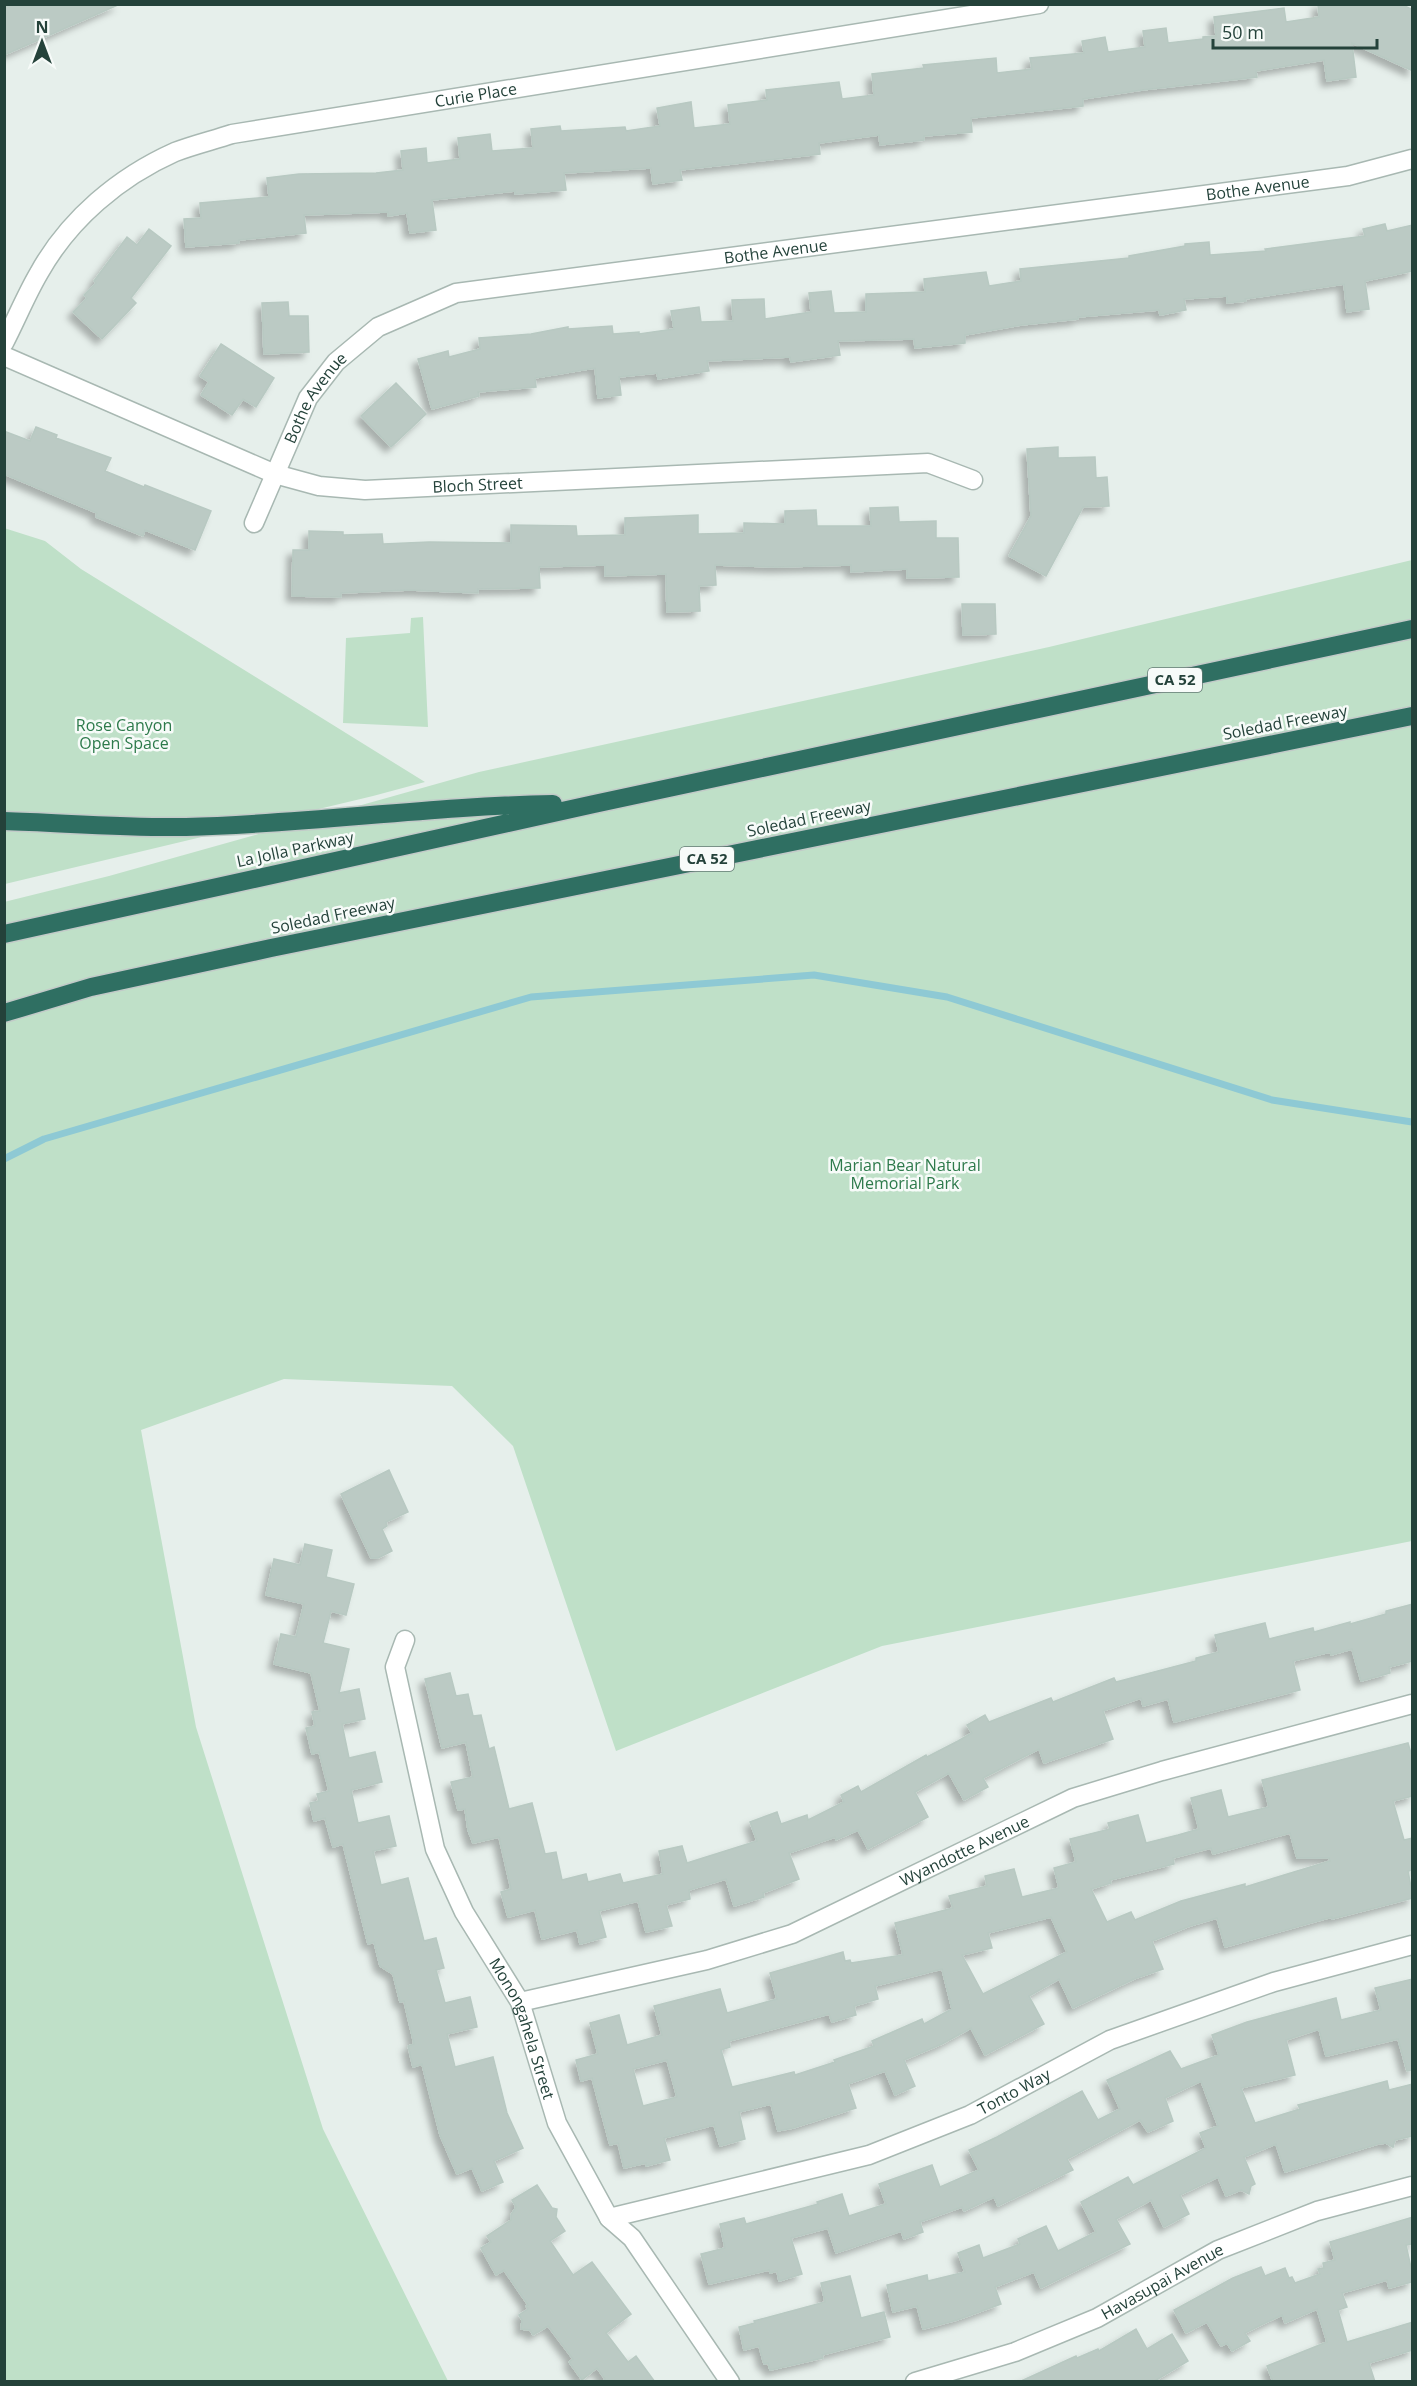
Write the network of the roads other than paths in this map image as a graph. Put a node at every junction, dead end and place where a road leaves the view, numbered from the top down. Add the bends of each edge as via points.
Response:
1 (1039, 4) edge
2 (1413, 159) edge
3 (4, 343) edge
4 (4, 356) edge
5 (275, 474) junction
6 (973, 480) dead end
7 (254, 524) dead end
8 (1413, 629) edge
9 (1413, 716) edge
10 (594, 804) junction
11 (4, 821) edge
12 (4, 934) edge
13 (4, 1013) edge
14 (405, 1640) dead end
15 (1413, 1704) edge
16 (1413, 1946) edge
17 (520, 2002) junction
18 (1413, 2186) edge
19 (609, 2218) junction
20 (730, 2382) edge
21 (915, 2382) edge

1 - 3 street, Curie Place via 232,134 176,152 124,180 89,208 39,272
2 - 5 street, Bothe Avenue via 1348,176 456,293 378,327 336,362 308,398
4 - 5 street, Bloch Street
5 - 6 street, Bloch Street via 319,486 365,490 928,463
5 - 7 street, Bothe Avenue
8 - 10 highway, CA 52
9 - 13 highway, Soledad Freeway / CA 52 via 271,948 91,987
10 - 11 highway via 486,806 185,827
10 - 12 highway, La Jolla Parkway
14 - 17 street, Monongahela Street via 395,1667 435,1849 464,1912
15 - 17 street, Wyandotte Avenue via 1073,1798 792,1934 707,1960
16 - 19 street, Tonto Way via 1274,1982 1110,2040 970,2115 869,2155
17 - 19 street, Monongahela Street via 557,2123
18 - 21 street, Havasupai Avenue via 1295,2219 1218,2250 1096,2318 1014,2352
19 - 20 street, Monongahela Street via 632,2238

